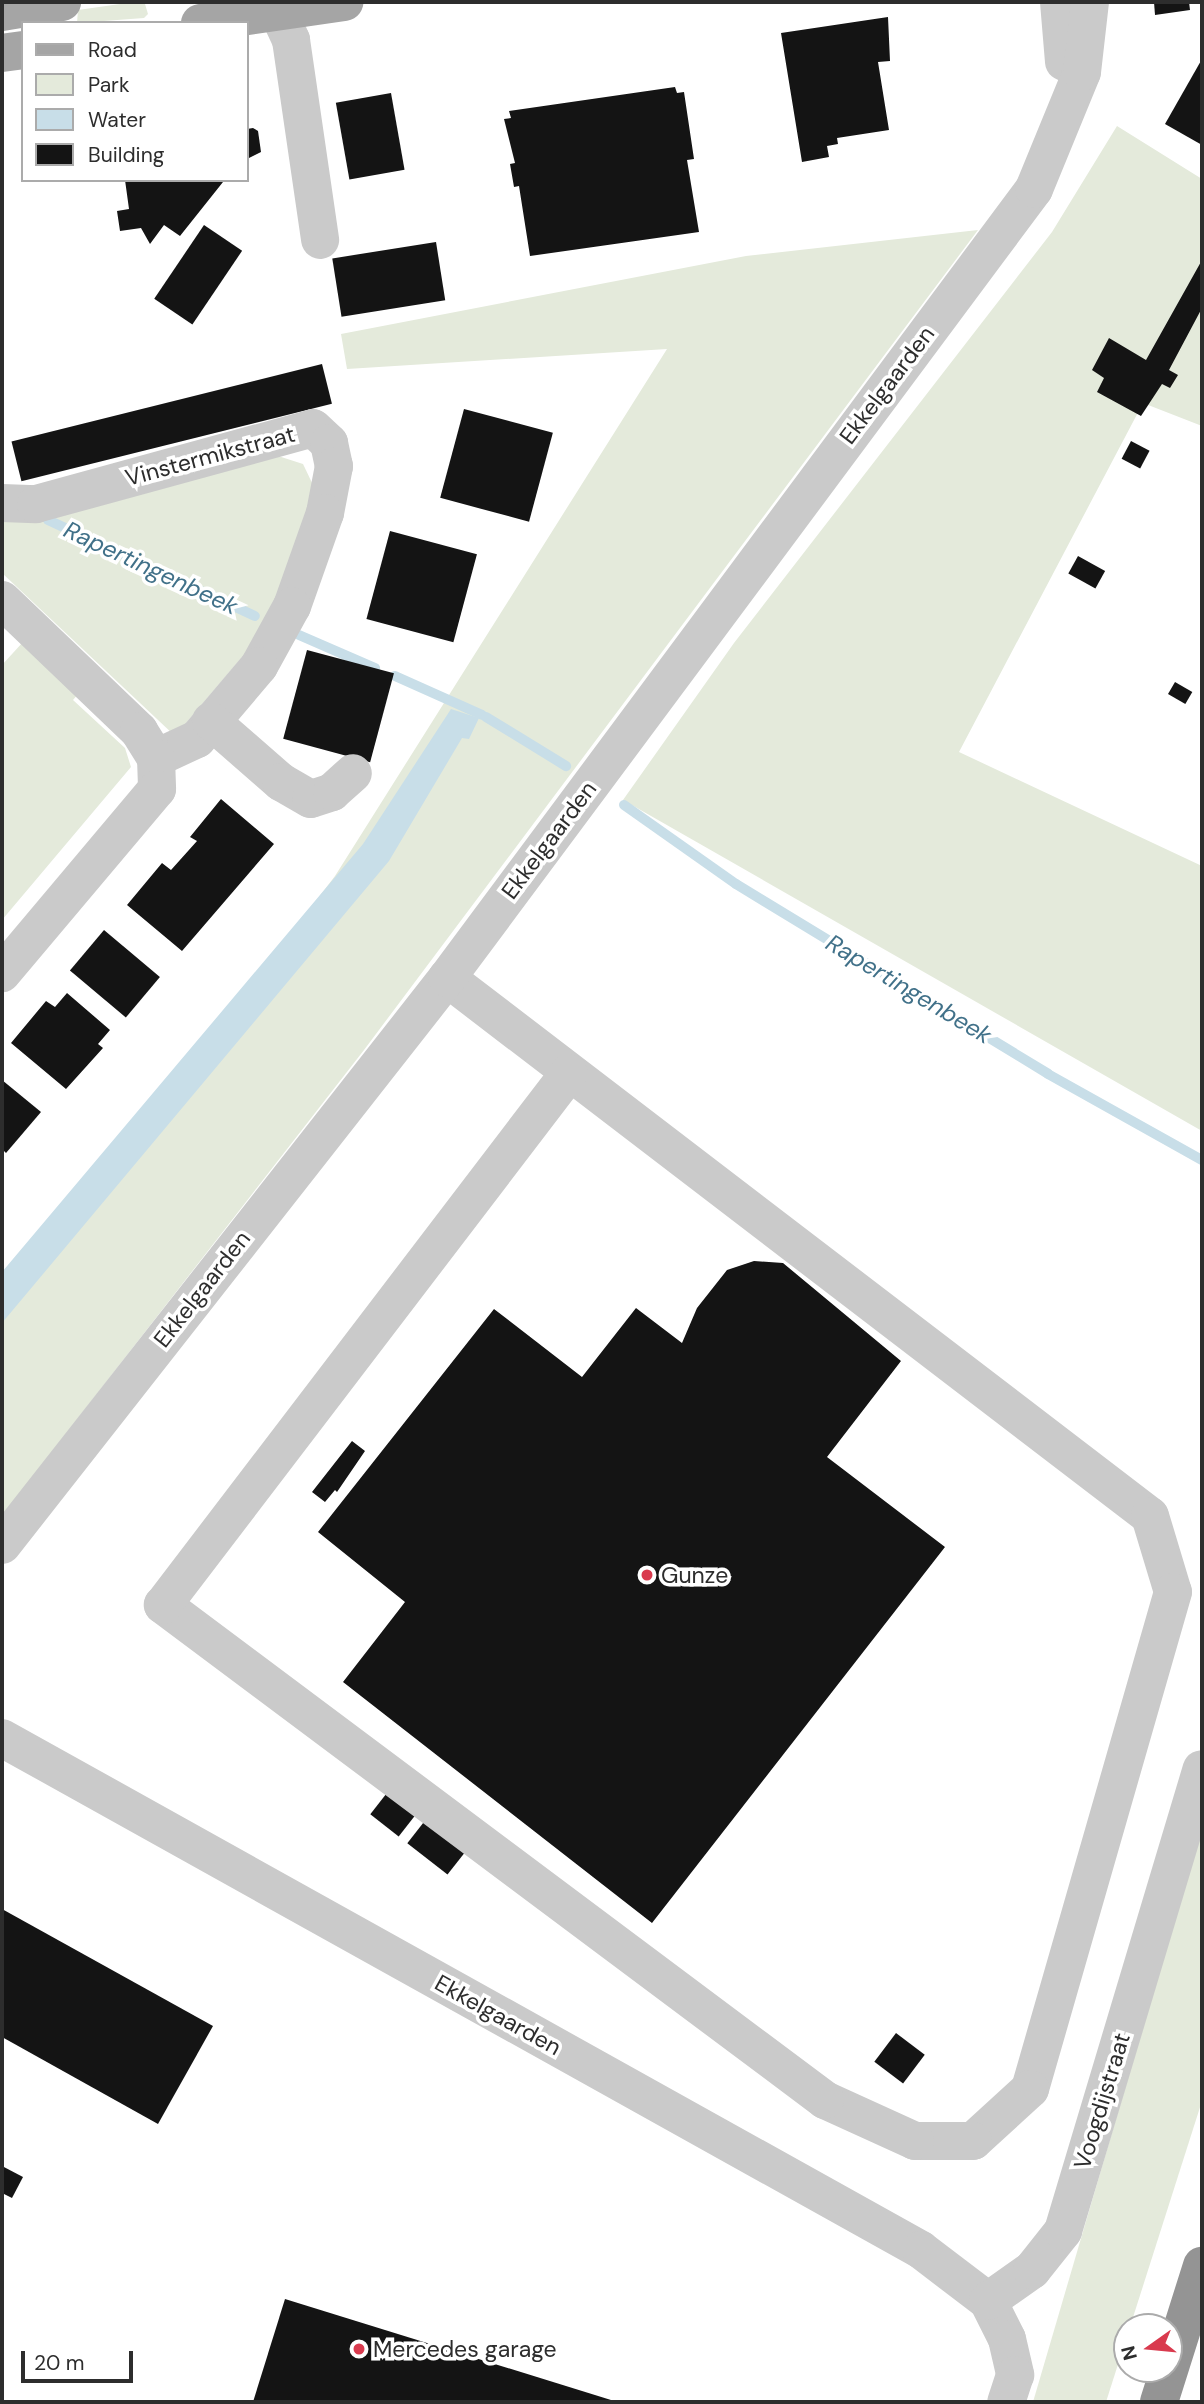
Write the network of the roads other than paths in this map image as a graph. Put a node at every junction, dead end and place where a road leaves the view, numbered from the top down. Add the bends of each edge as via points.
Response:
1 (62, 2) edge
2 (344, 2) edge
3 (1059, 2) edge
4 (1090, 2) edge
5 (2, 12) edge
6 (278, 12) junction
7 (218, 14) edge
8 (21, 50) edge
9 (2, 53) edge
10 (1065, 116) junction
11 (320, 240) dead end
12 (2, 503) edge
13 (2, 600) edge
14 (212, 721) junction
15 (156, 758) junction
16 (353, 773) dead end
17 (2, 973) edge
18 (447, 978) junction
19 (569, 1073) junction
20 (2, 1545) edge
21 (2, 1738) edge
22 (1202, 1769) edge
23 (1202, 2266) edge
24 (988, 2301) junction
25 (1006, 2402) edge
26 (1159, 2402) edge

1 - 5 main road
2 - 6 main road
3 - 10 street, Ekkelgaarden
4 - 10 street, Ekkelgaarden via 1082,72
6 - 7 main road
6 - 11 street via 291,40
8 - 9 main road
10 - 18 street, Ekkelgaarden via 1034,189
12 - 14 street, Vinstermikstraat via 36,504 313,428 329,443 334,466 325,513 292,606 259,666
13 - 15 street via 139,731
14 - 15 street, Vinstermikstraat via 197,738
14 - 16 street via 281,782 311,799 332,792
15 - 17 street via 157,789
18 - 19 street
18 - 20 street, Ekkelgaarden
19 - 19 street via 1150,1516 1173,1592 1030,2090 973,2141 915,2141 825,2100 163,1605
21 - 24 street, Ekkelgaarden via 921,2250
22 - 24 street, Voogdijstraat via 1063,2231 1032,2270
23 - 26 highway
24 - 25 street via 1007,2339 1014,2375

